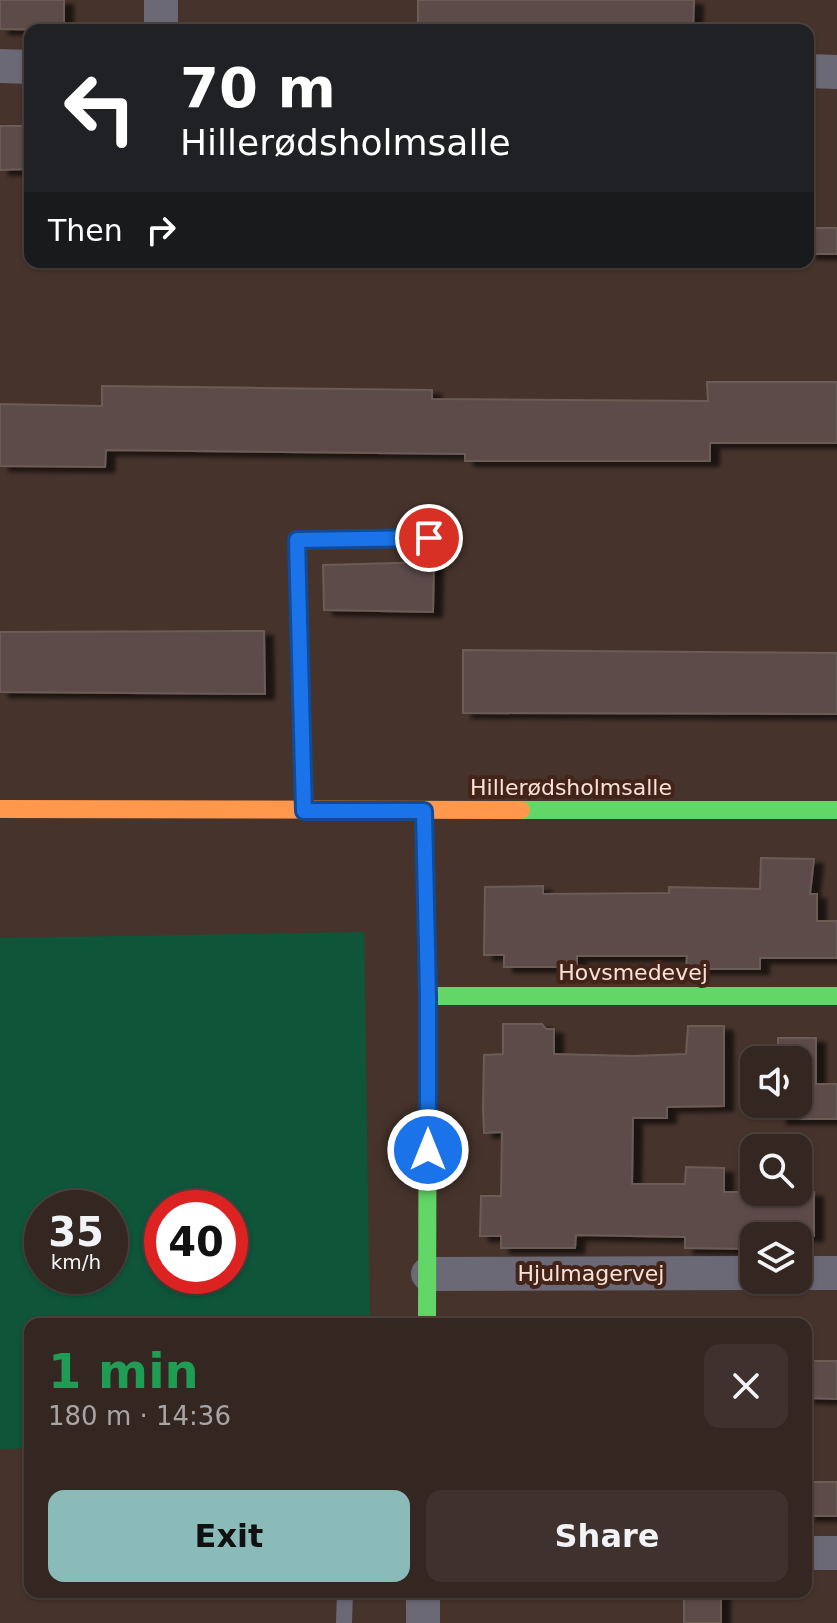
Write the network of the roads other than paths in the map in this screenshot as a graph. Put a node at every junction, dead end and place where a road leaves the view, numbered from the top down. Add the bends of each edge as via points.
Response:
1 (161, 0) edge
2 (161, 24) edge
3 (0, 66) edge
4 (24, 67) edge
5 (814, 71) edge
6 (837, 72) edge
7 (429, 538) dead end
8 (0, 809) edge
9 (837, 810) edge
10 (304, 811) junction
11 (424, 811) junction
12 (428, 996) junction
13 (837, 996) edge
14 (740, 1273) edge
15 (812, 1273) edge
16 (837, 1273) edge
17 (428, 1274) junction
18 (427, 1318) edge
19 (812, 1553) edge
20 (837, 1553) edge
21 (345, 1598) edge
22 (423, 1598) edge
23 (344, 1623) edge
24 (423, 1623) edge

1 - 2 street
3 - 4 street
5 - 6 street
7 - 10 street via 297,540
8 - 10 street, Hillerødsholmsalle
9 - 11 street, Hillerødsholmsalle
10 - 11 street, Hillerødsholmsalle
11 - 12 street
12 - 13 street, Hovsmedevej
12 - 17 street
14 - 17 street, Hjulmagervej
15 - 16 street
17 - 18 street
19 - 20 street
21 - 23 lane
22 - 24 street

